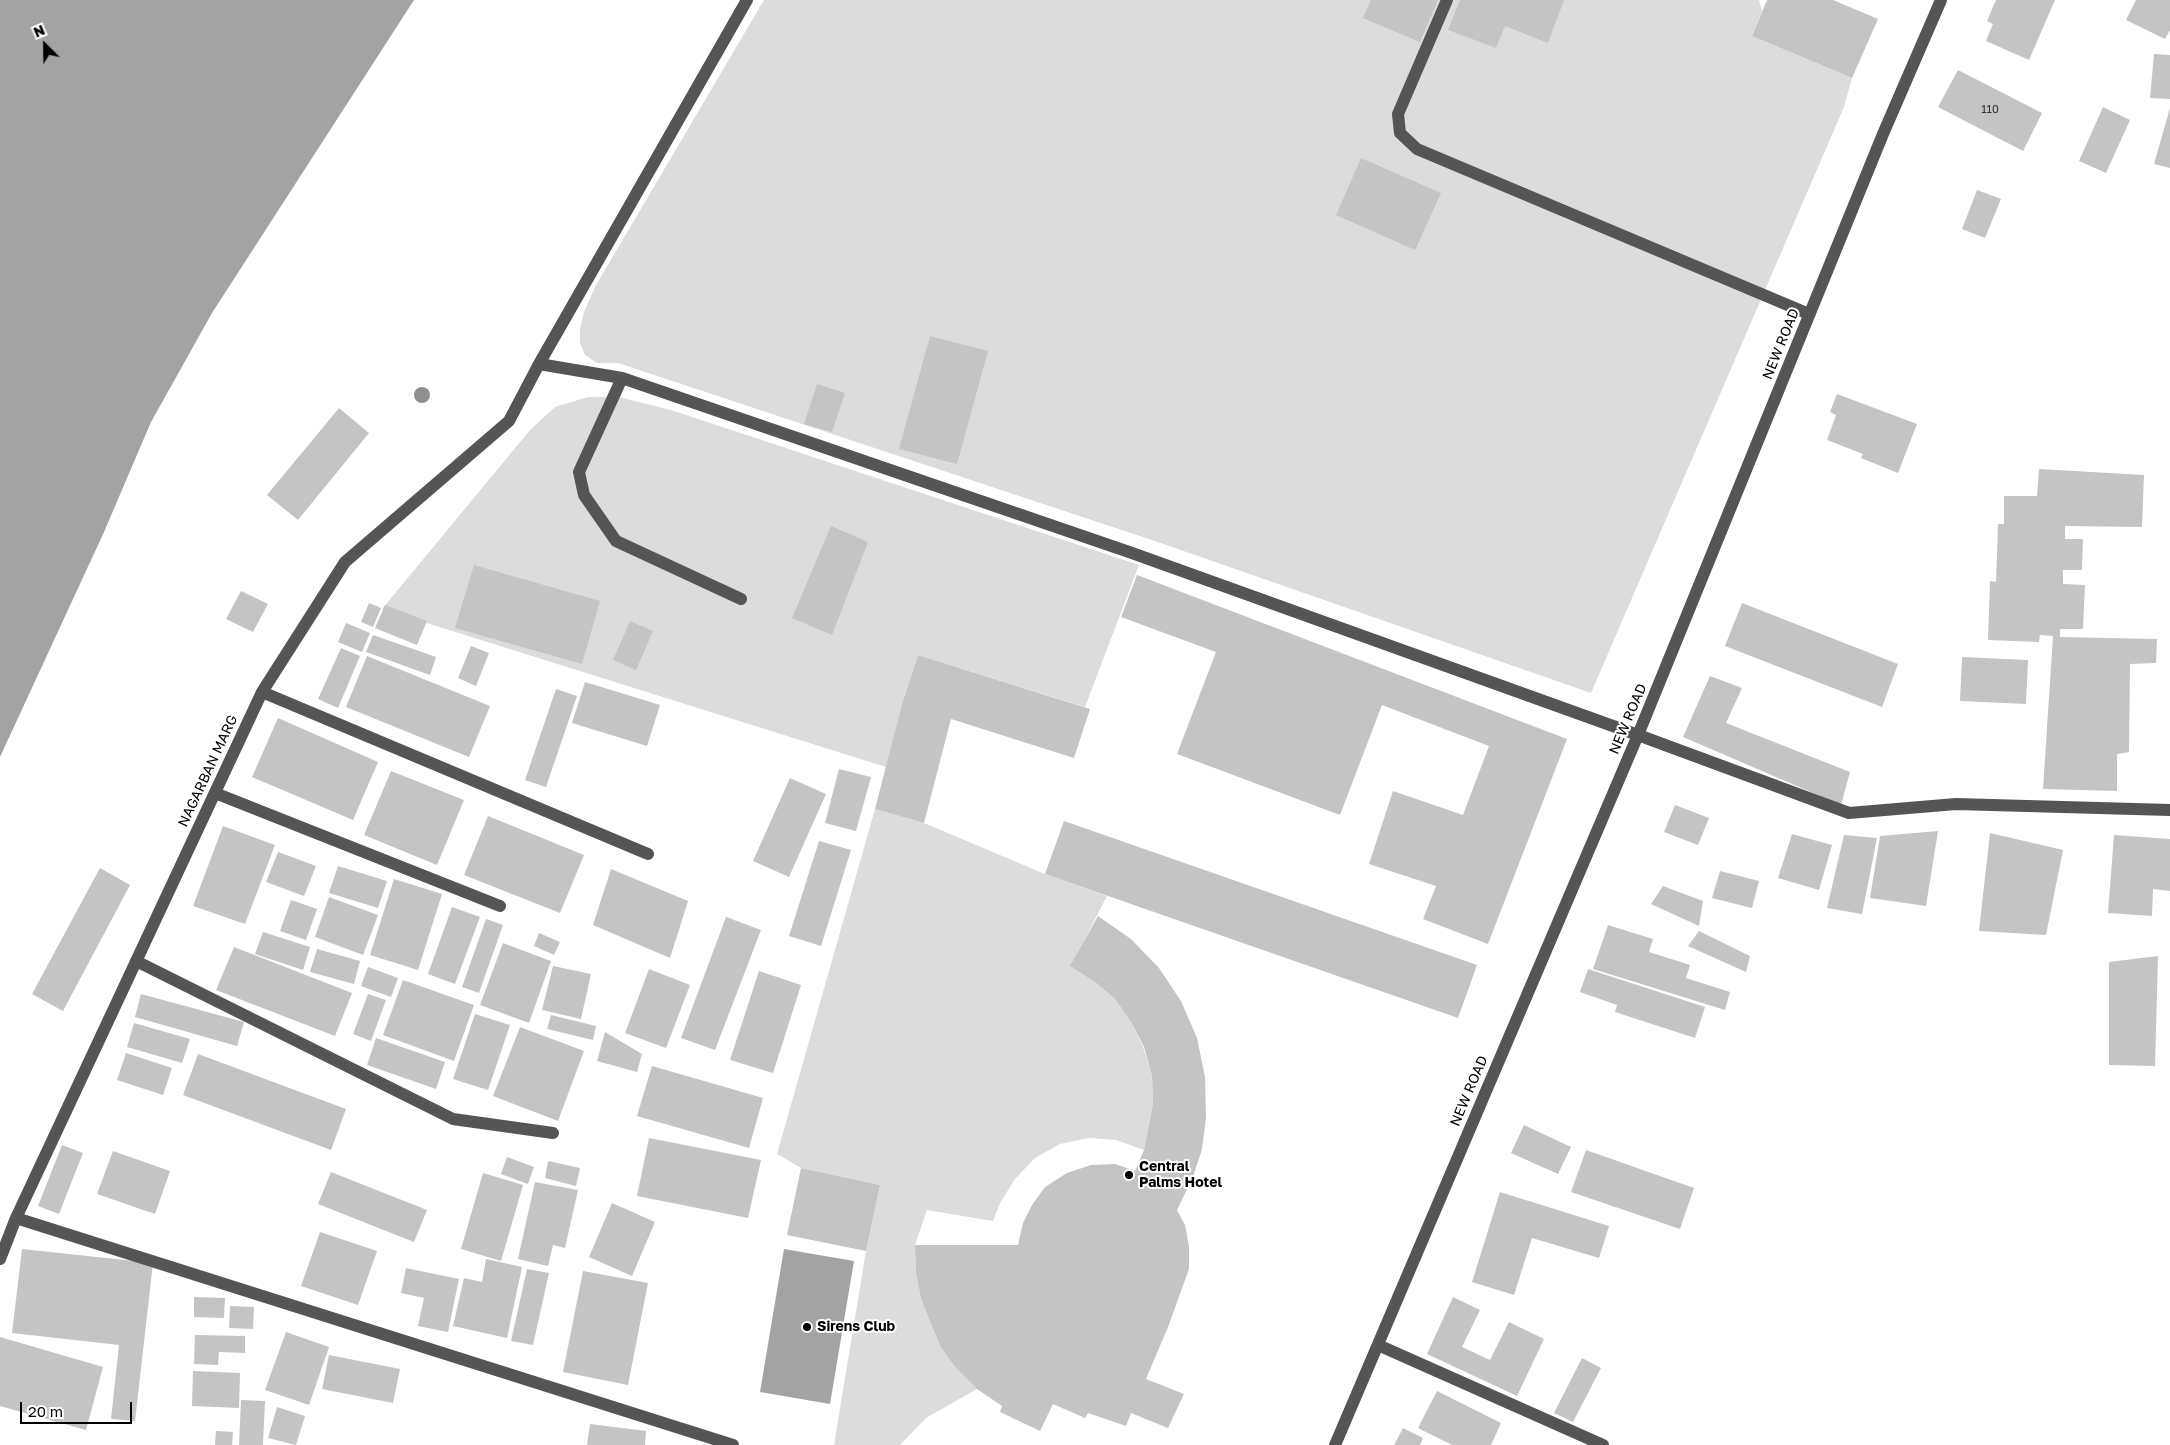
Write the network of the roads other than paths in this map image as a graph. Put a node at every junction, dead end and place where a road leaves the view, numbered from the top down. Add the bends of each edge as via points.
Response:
1 (747, 0) edge
2 (1447, 0) edge
3 (1941, 0) edge
4 (1809, 314) junction
5 (539, 364) junction
6 (622, 378) junction
7 (741, 599) dead end
8 (262, 692) junction
9 (1638, 735) junction
10 (214, 793) junction
11 (2170, 810) edge
12 (648, 854) dead end
13 (500, 906) dead end
14 (136, 961) junction
15 (553, 1133) dead end
16 (16, 1218) junction
17 (0, 1258) edge
18 (1378, 1344) junction
19 (733, 1445) edge
20 (1335, 1445) edge
21 (1603, 1445) edge

1 - 5 street, NAGARBAN MARG
2 - 4 street via 1398,114 1400,133 1417,149
3 - 4 street, NEW ROAD
4 - 9 street, NEW ROAD
5 - 6 street
5 - 8 street, NAGARBAN MARG via 509,421 346,562
6 - 7 street via 580,472 584,495 616,541
6 - 9 street via 1132,553
8 - 10 street, NAGARBAN MARG
8 - 12 street
9 - 11 street via 1849,814 1956,804
9 - 18 street, NEW ROAD
10 - 13 street
10 - 14 street, NAGARBAN MARG
14 - 15 street via 453,1119
14 - 16 street, NAGARBAN MARG
16 - 17 street, NAGARBAN MARG
16 - 19 street
18 - 20 street, NEW ROAD
18 - 21 street

